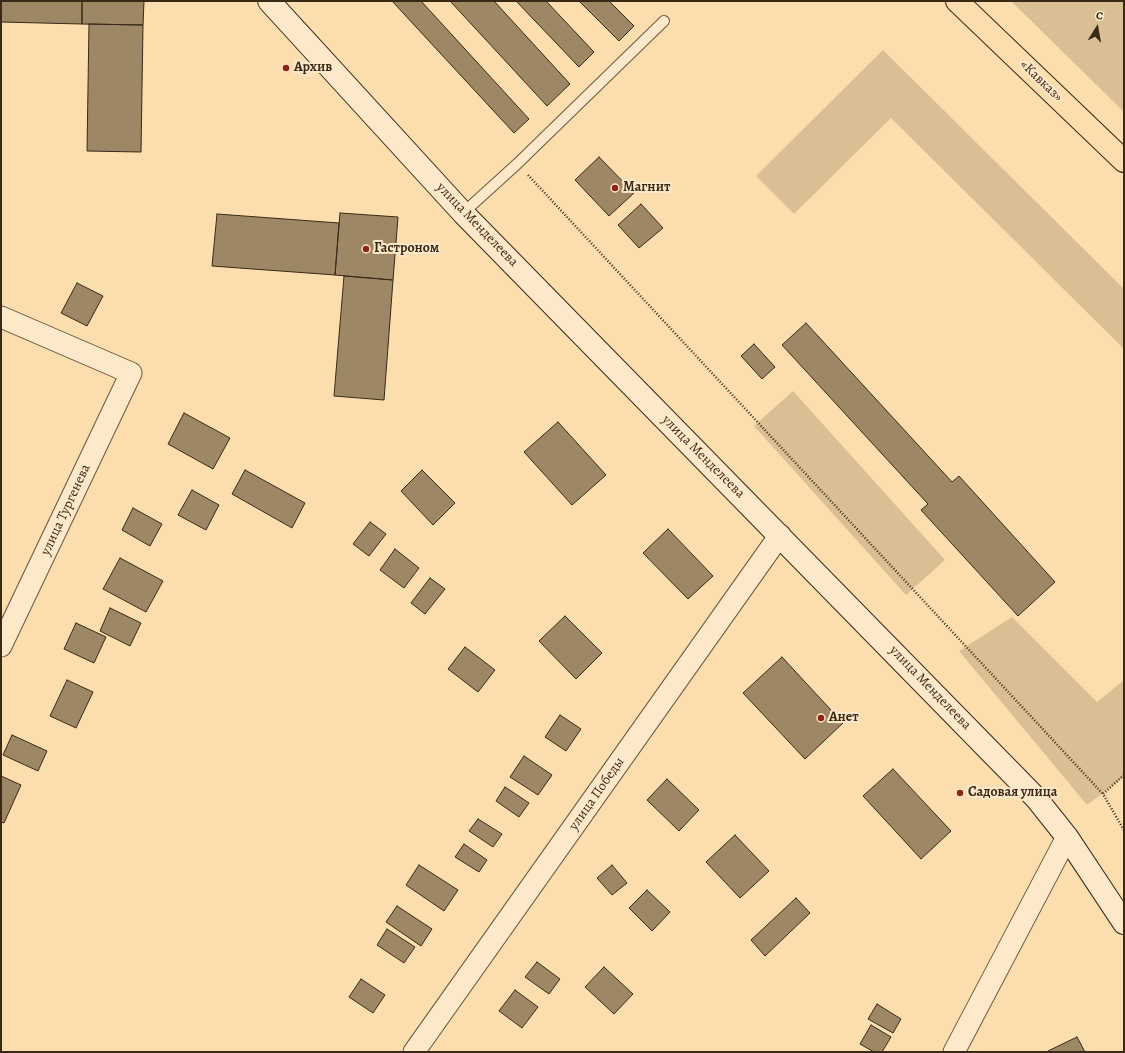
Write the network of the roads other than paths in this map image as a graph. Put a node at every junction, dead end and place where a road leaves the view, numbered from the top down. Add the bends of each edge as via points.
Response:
1 (269, 1) edge
2 (957, 1) edge
3 (664, 21) dead end
4 (1124, 161) edge
5 (463, 213) junction
6 (1, 317) edge
7 (780, 535) junction
8 (1, 646) edge
9 (1067, 837) junction
10 (1124, 923) edge
11 (414, 1052) edge
12 (954, 1052) edge

1 - 5 main road, улица Менделеева
2 - 4 highway, «Кавказ»
3 - 5 lane
5 - 7 main road, улица Менделеева
6 - 8 street, улица Тургенева via 131,373
7 - 9 main road, улица Менделеева via 1036,798
7 - 11 street, улица Победы
9 - 10 main road, улица Менделеева
9 - 12 street

